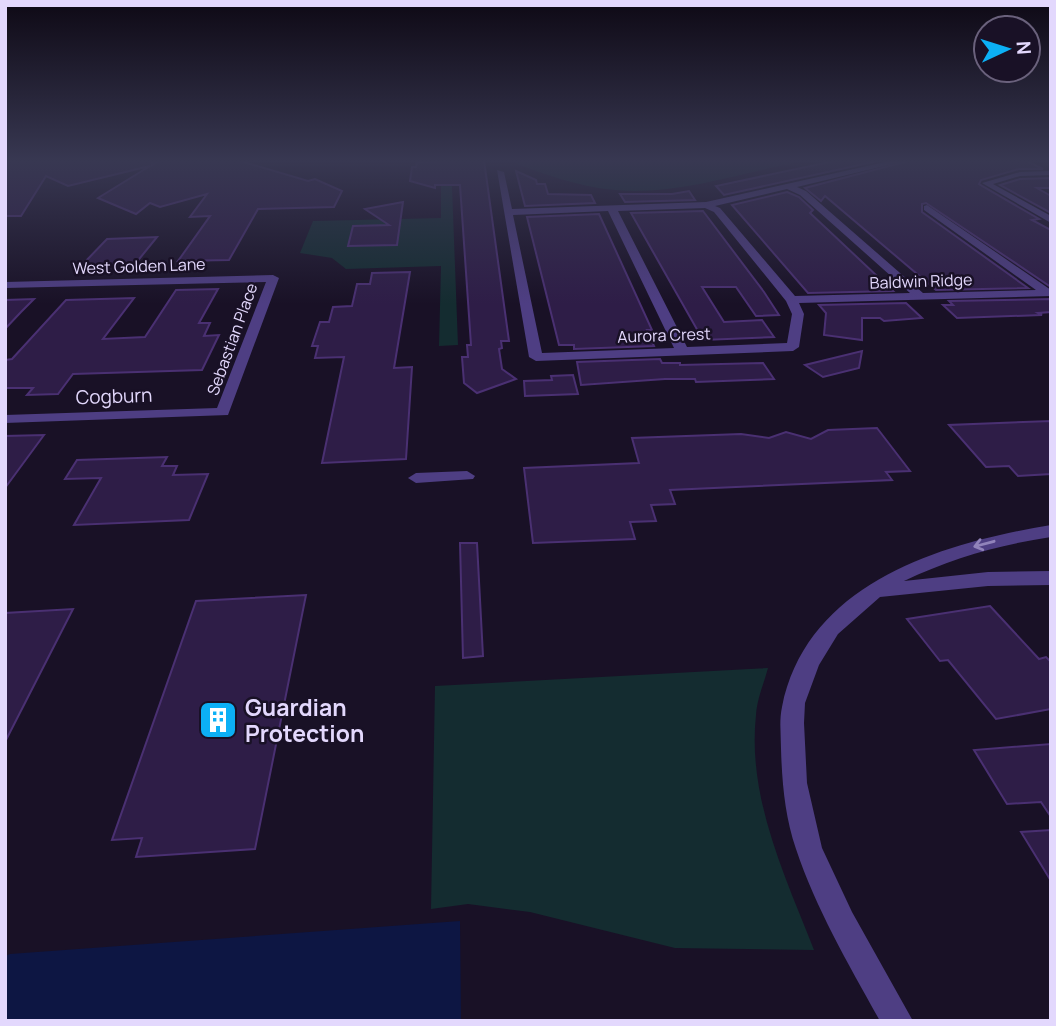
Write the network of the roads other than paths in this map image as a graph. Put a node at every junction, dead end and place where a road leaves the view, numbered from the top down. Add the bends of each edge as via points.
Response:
1 (507, 208) edge
2 (638, 208) edge
3 (714, 208) edge
4 (820, 208) edge
5 (927, 208) dead end
6 (1030, 208) edge
7 (612, 209) junction
8 (508, 212) junction
9 (1051, 220) edge
10 (273, 278) joint
11 (5, 285) edge
12 (1049, 293) edge
13 (921, 297) junction
14 (792, 300) junction
15 (682, 352) junction
16 (223, 412) joint
17 (5, 419) edge
18 (467, 475) dead end
19 (416, 478) dead end
20 (1051, 531) edge
21 (1051, 578) edge
22 (873, 591) junction
23 (897, 1021) edge

1 - 8 street
2 - 7 street
3 - 14 street
4 - 13 street
5 - 12 street
6 - 9 street
7 - 8 street
7 - 15 street
8 - 15 street, Aurora Crest via 536,357
10 - 11 street, West Golden Lane
10 - 16 street, Sebastian Place
12 - 13 street, Baldwin Ridge
13 - 14 street, Baldwin Ridge
14 - 15 street, Aurora Crest via 798,314 793,347
16 - 17 street, Cogburn
18 - 19 street
20 -> 22 street via 985,543 946,556 892,578
21 - 22 street via 988,579
22 - 23 street via 845,613 813,651 794,704 793,767 813,859

